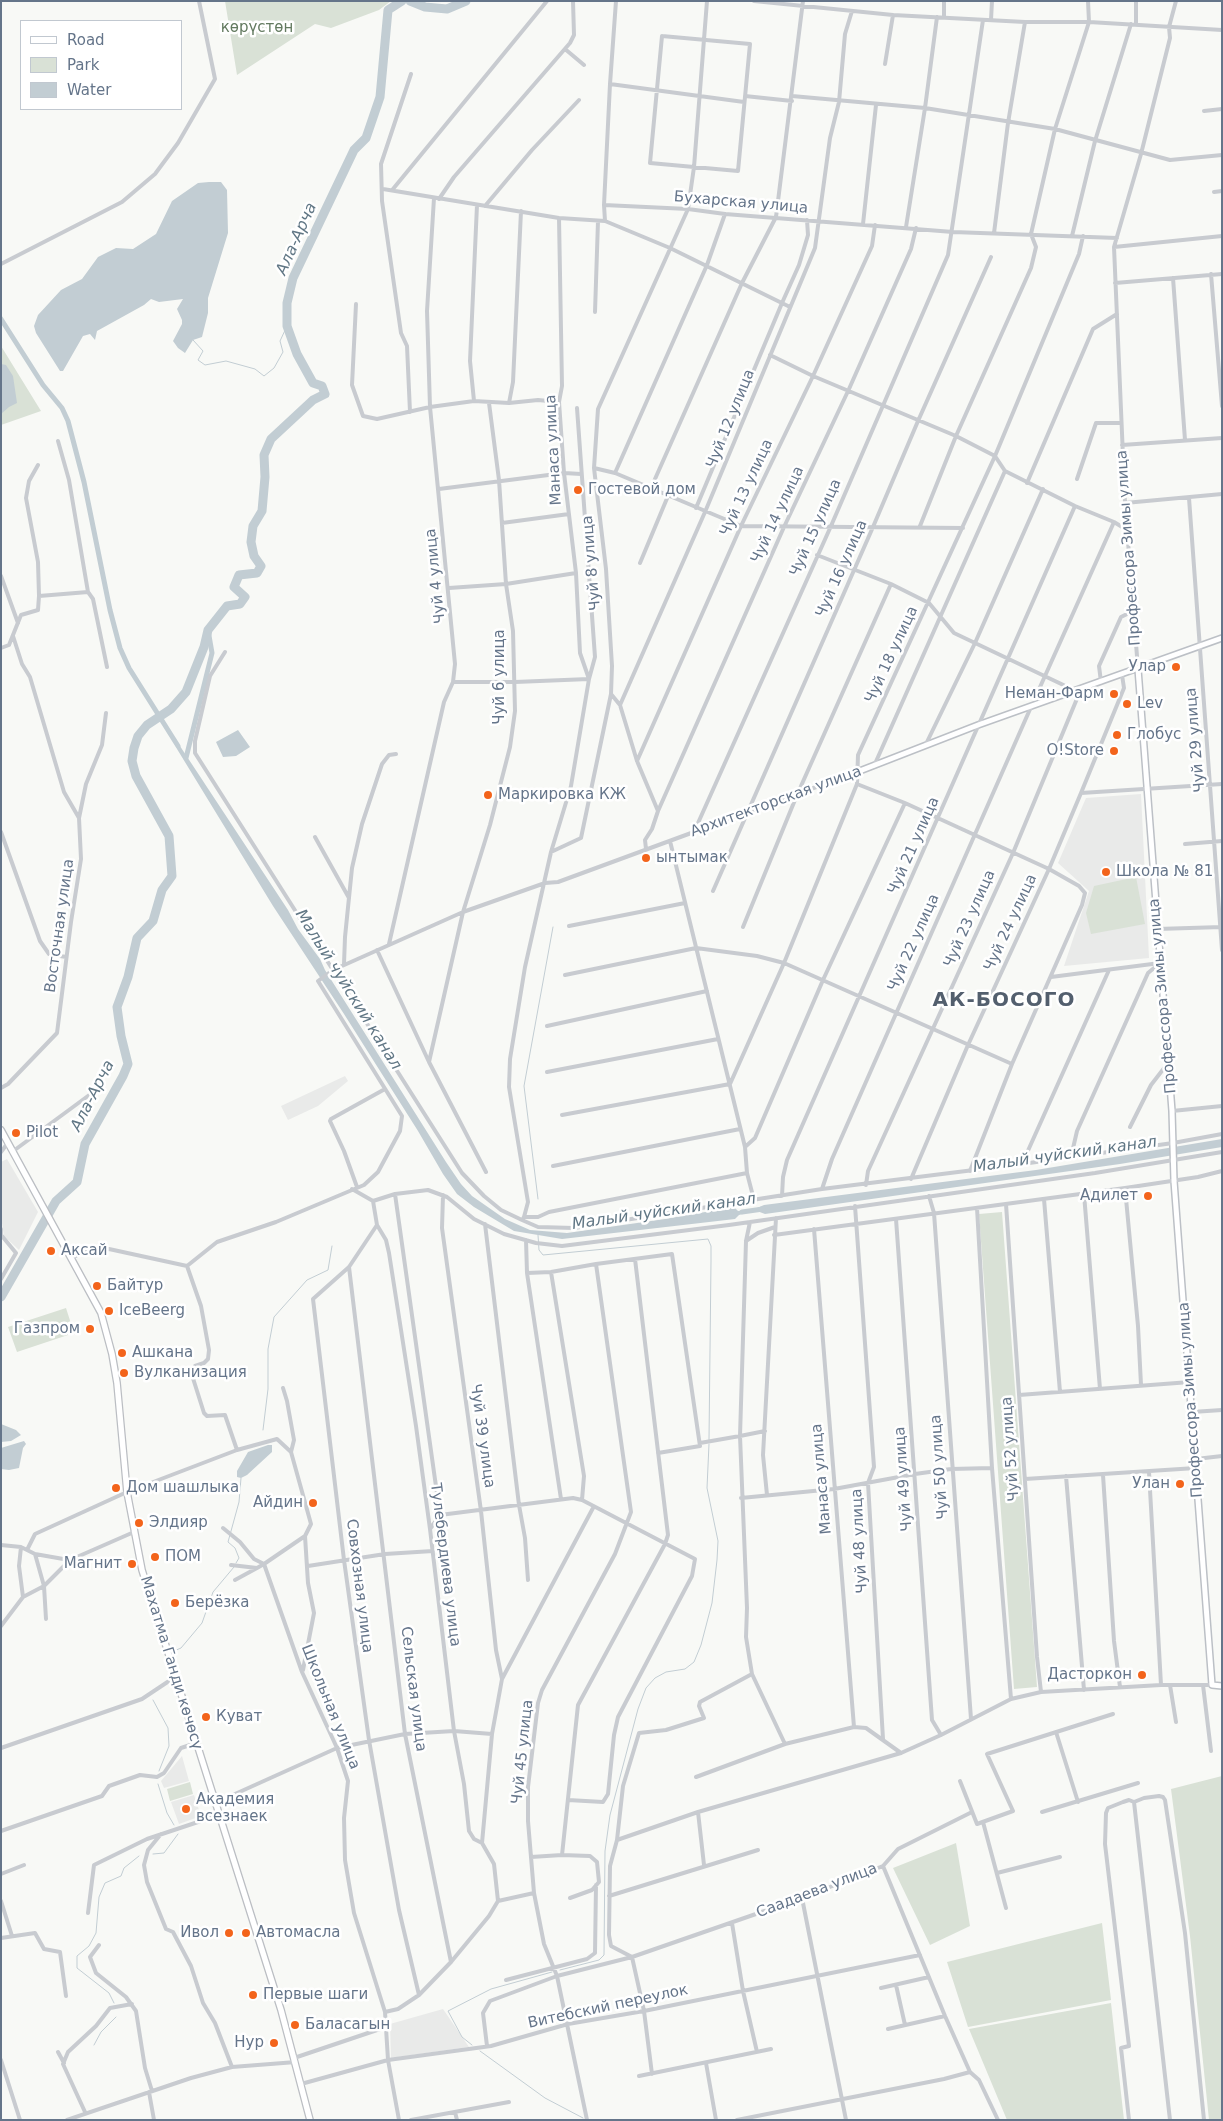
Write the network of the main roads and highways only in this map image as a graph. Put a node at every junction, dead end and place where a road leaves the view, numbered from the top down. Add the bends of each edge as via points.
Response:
1 (1, 1130) edge
2 (310, 2120) edge

1 - 2 main road, Махатма Ганди көчөсү via 101,1313 112,1354 127,1492 142,1570 295,2060

